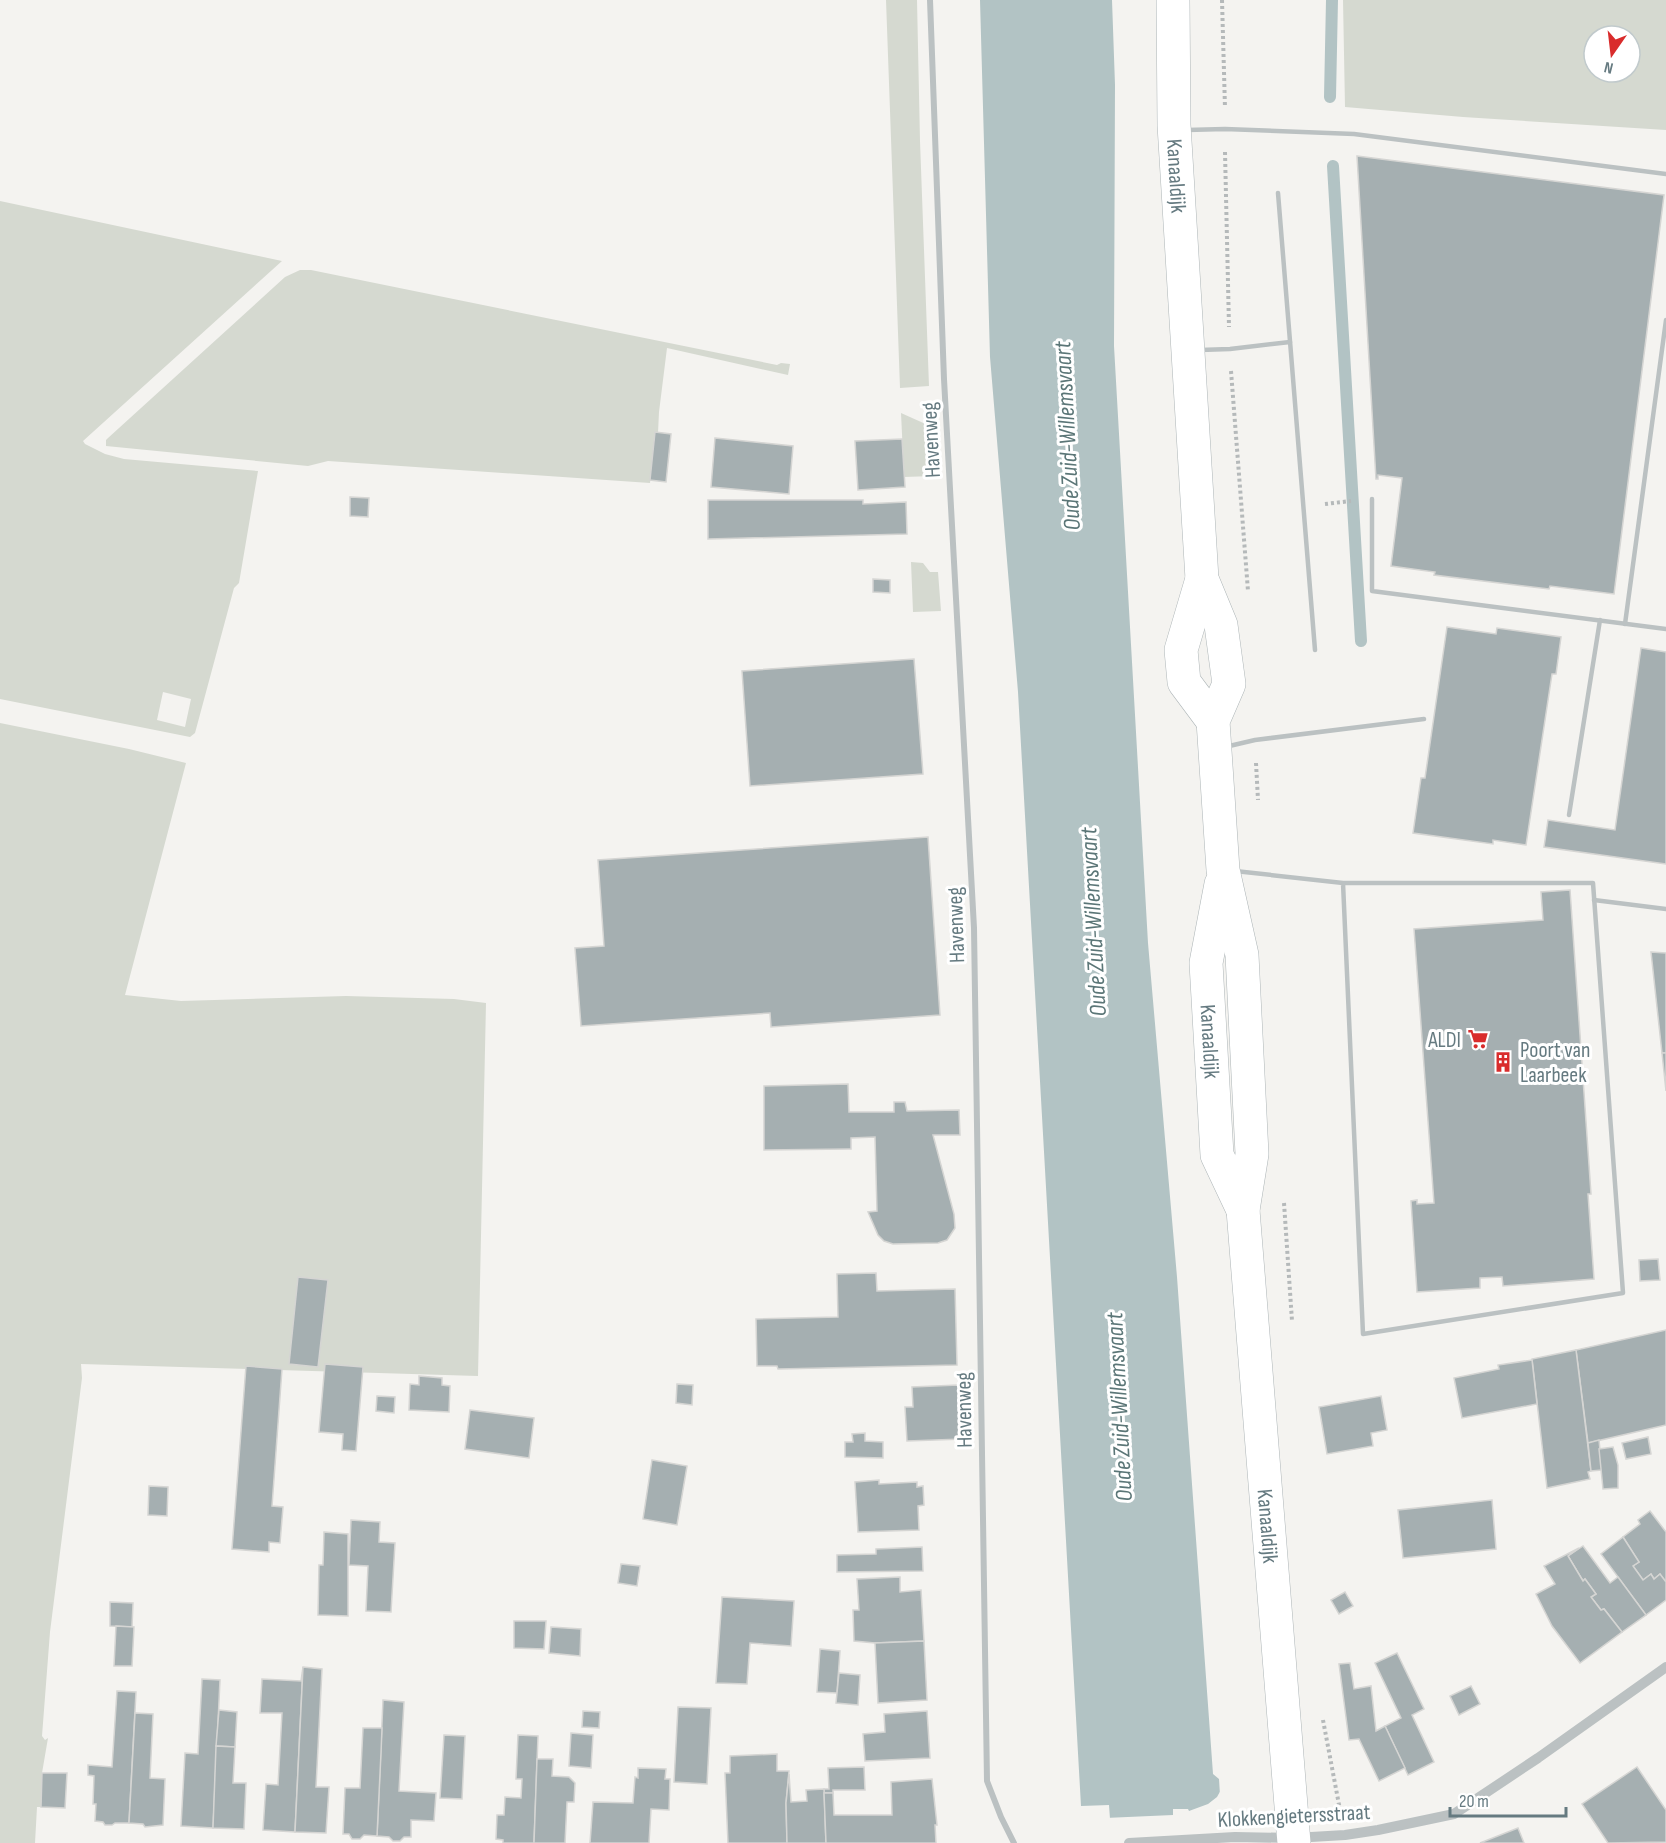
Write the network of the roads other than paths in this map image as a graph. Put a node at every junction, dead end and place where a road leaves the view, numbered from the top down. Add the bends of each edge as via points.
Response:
1 (930, 0) edge
2 (1173, 0) edge
3 (1175, 130) junction
4 (1666, 174) edge
5 (1278, 193) dead end
6 (1666, 320) edge
7 (1290, 342) junction
8 (1188, 350) junction
9 (1372, 499) road end
10 (1202, 579) junction
11 (1600, 620) junction
12 (1625, 624) junction
13 (1666, 629) edge
14 (1315, 651) dead end
15 (1424, 719) dead end
16 (1214, 735) junction
17 (1569, 815) dead end
18 (1223, 870) junction
19 (1343, 883) junction
20 (1594, 900) junction
21 (1666, 909) edge
22 (1666, 1667) edge
23 (1294, 1841) edge
24 (1014, 1843) edge
25 (1129, 1843) edge

1 - 24 street, Havenweg via 944,379 974,928 987,1781
2 - 3 main road, Kanaaldijk
3 - 4 lane via 1354,134
3 - 8 main road, Kanaaldijk
5 - 7 lane
6 - 12 lane
7 - 8 lane
7 - 14 lane
8 - 10 main road, Kanaaldijk
9 - 11 lane via 1372,591
10 - 16 main road, Kanaaldijk via 1221,625 1228,684
10 - 16 main road, Kanaaldijk via 1180,650 1184,682
11 - 12 lane
11 - 17 lane
12 - 13 lane
15 - 16 lane via 1255,740
16 - 18 main road, Kanaaldijk
18 - 19 lane
18 - 23 main road, Kanaaldijk via 1242,955 1252,1154 1242,1210
19 - 20 lane via 1593,883
19 - 20 lane via 1363,1334 1623,1293
20 - 21 lane
22 - 23 street, Klokkengietersstraat via 1454,1814 1361,1834
23 - 25 street, Klokkengietersstraat via 1235,1838

